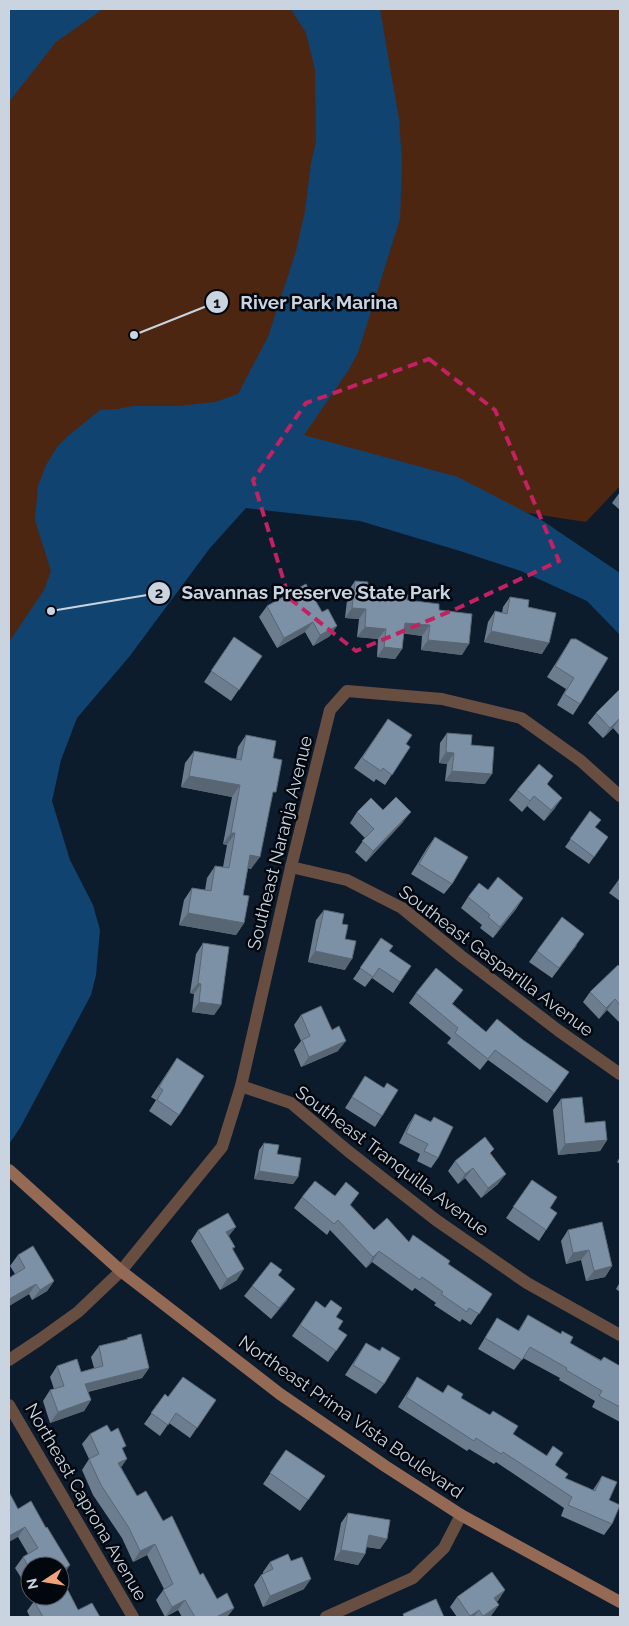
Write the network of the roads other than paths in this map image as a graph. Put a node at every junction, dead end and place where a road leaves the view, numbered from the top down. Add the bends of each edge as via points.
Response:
1 (620, 796) edge
2 (291, 867) junction
3 (620, 1074) edge
4 (241, 1086) junction
5 (11, 1172) edge
6 (121, 1271) junction
7 (620, 1335) edge
8 (9, 1360) edge
9 (9, 1405) edge
10 (461, 1515) junction
11 (620, 1602) edge
12 (133, 1617) edge
13 (326, 1617) edge

1 - 2 street, Southeast Naranja Avenue via 581,761 521,718 442,699 346,691 330,710
2 - 3 street, Southeast Gasparilla Avenue via 347,880 402,908 559,1031
2 - 4 street, Southeast Naranja Avenue
4 - 6 street, Southeast Naranja Avenue via 222,1147
4 - 7 street, Southeast Tranquilla Avenue via 291,1103 436,1220 527,1283
5 - 6 main road, Northeast Prima Vista Boulevard
6 - 8 street, Southeast Naranja Avenue via 78,1312
6 - 10 main road, Northeast Prima Vista Boulevard via 280,1394
9 - 12 street, Northeast Caprona Avenue
10 - 11 main road, Northeast Prima Vista Boulevard
10 - 13 street via 444,1548 413,1578

